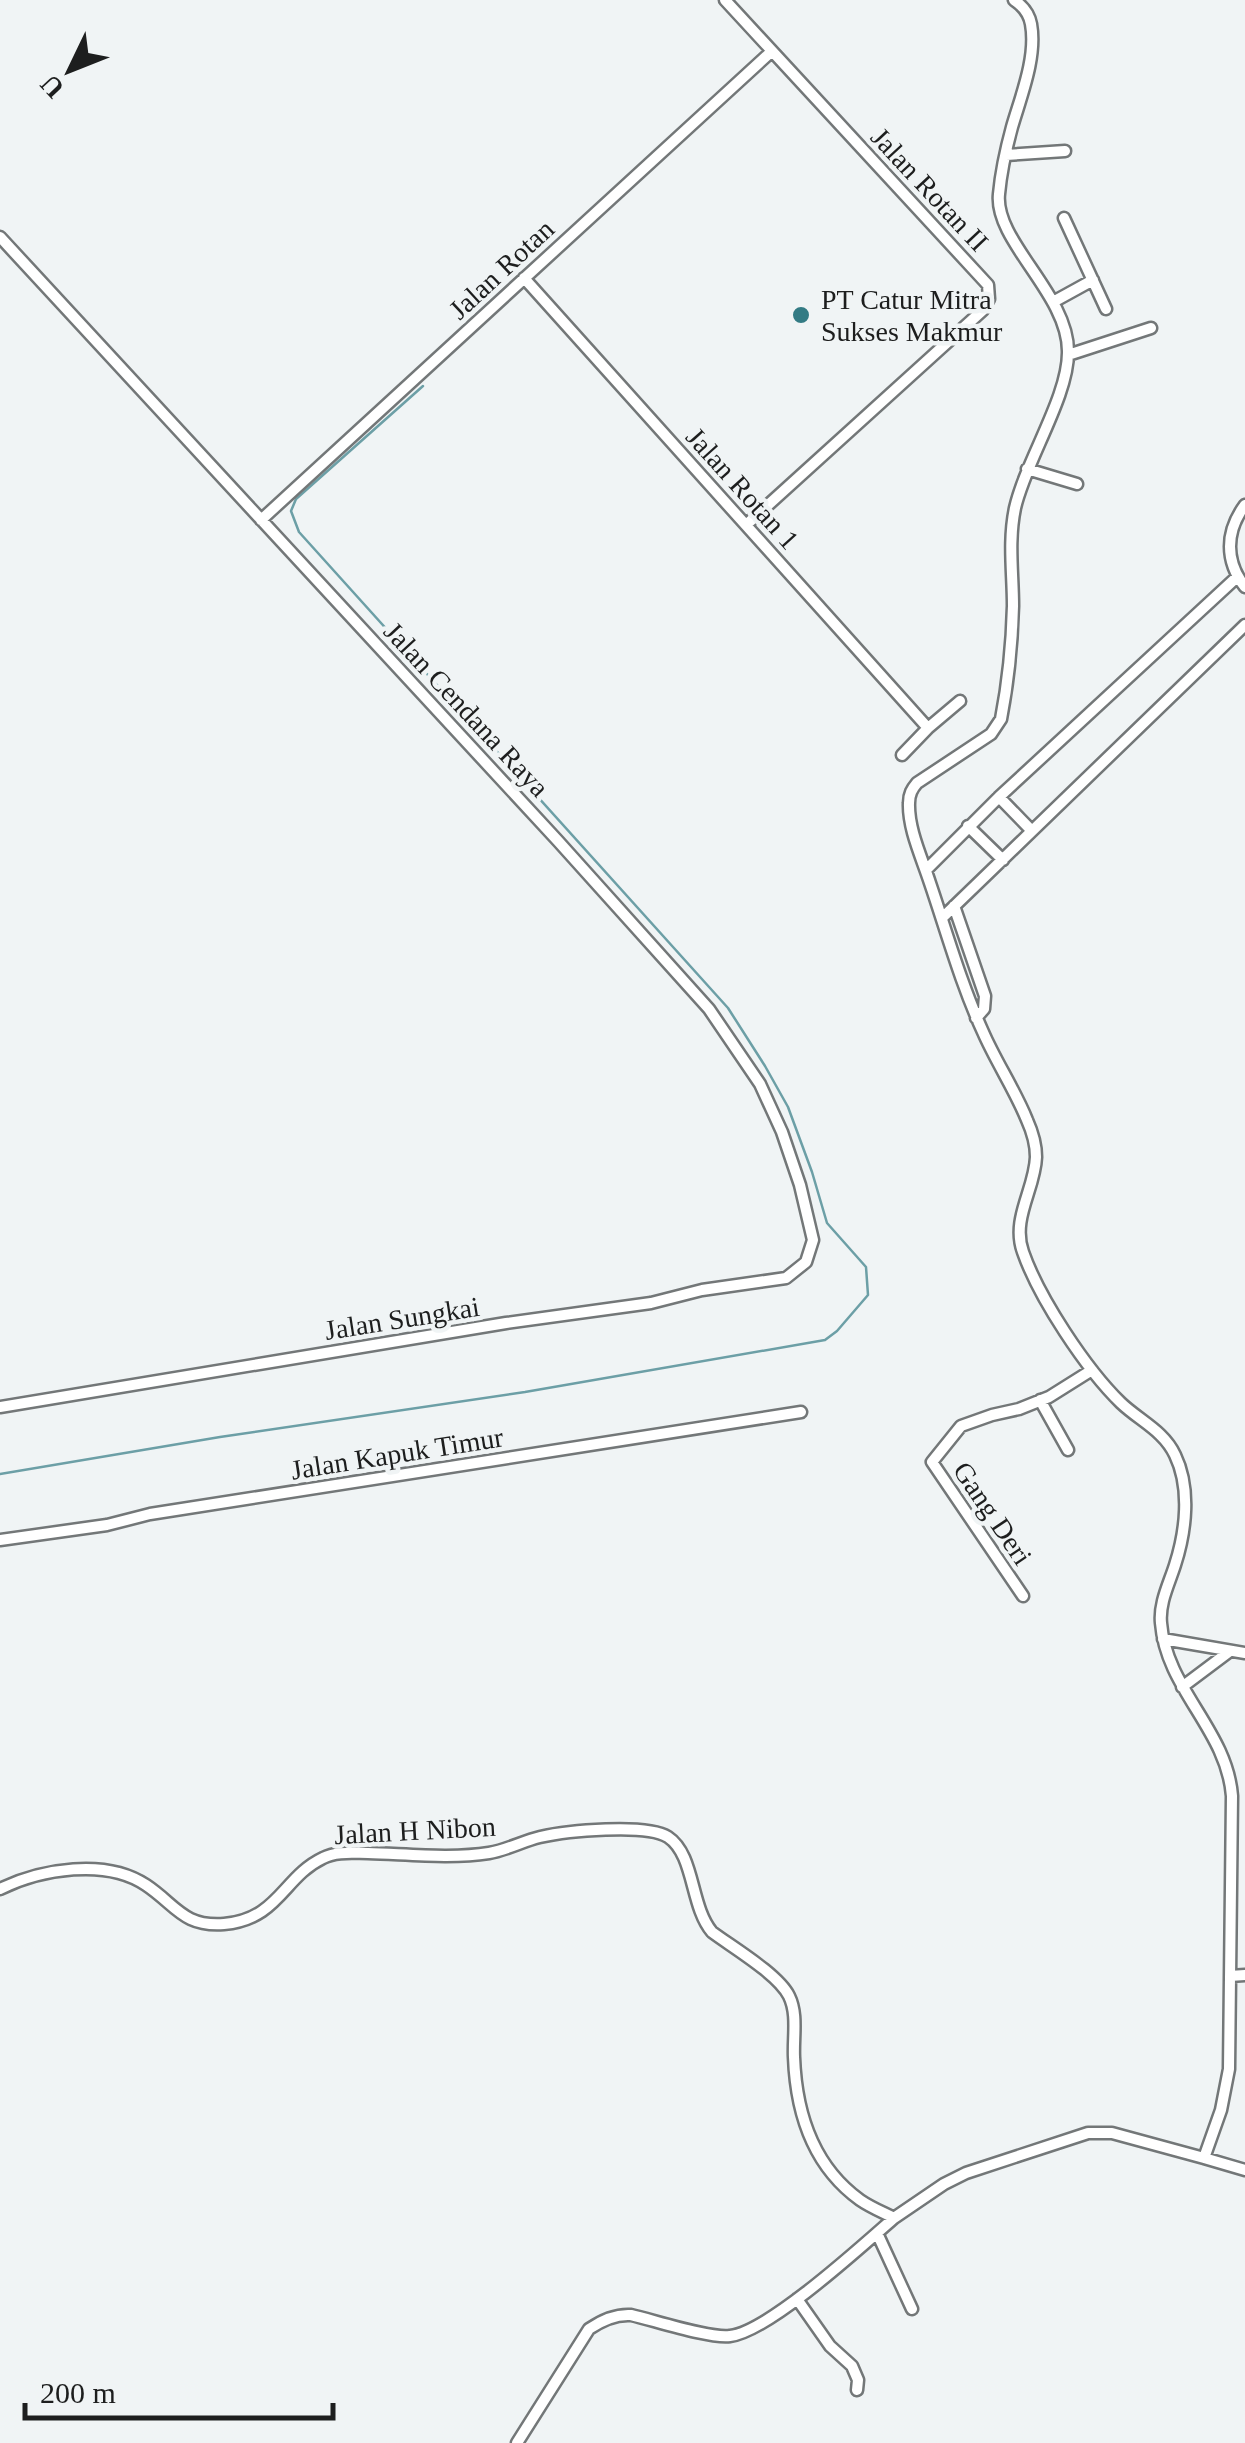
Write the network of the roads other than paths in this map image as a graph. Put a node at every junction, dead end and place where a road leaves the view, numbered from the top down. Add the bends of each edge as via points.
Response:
1 (726, 0) edge
2 (1014, 0) edge
3 (772, 51) junction
4 (1065, 151) dead end
5 (1006, 154) junction
6 (1064, 218) dead end
7 (0, 238) edge
8 (524, 278) junction
9 (1093, 280) junction
10 (1053, 302) junction
11 (1106, 309) dead end
12 (1151, 328) dead end
13 (1068, 354) junction
14 (1027, 470) junction
15 (1077, 484) dead end
16 (1245, 506) edge
17 (261, 520) junction
18 (746, 525) junction
19 (1237, 577) junction
20 (1245, 587) edge
21 (1245, 624) edge
22 (960, 701) dead end
23 (928, 728) junction
24 (902, 755) dead end
25 (999, 797) junction
26 (968, 826) junction
27 (1032, 831) junction
28 (1003, 860) junction
29 (926, 870) junction
30 (954, 906) junction
31 (942, 918) junction
32 (976, 1018) junction
33 (806, 1262) joint
34 (1092, 1370) junction
35 (1040, 1400) junction
36 (0, 1408) edge
37 (802, 1412) dead end
38 (1068, 1450) dead end
39 (0, 1540) edge
40 (1023, 1596) dead end
41 (1163, 1639) junction
42 (1230, 1651) junction
43 (1245, 1653) edge
44 (1182, 1687) junction
45 (0, 1889) edge
46 (1245, 1975) edge
47 (1230, 1976) junction
48 (1204, 2158) junction
49 (1245, 2170) edge
50 (894, 2218) junction
51 (877, 2234) junction
52 (797, 2299) junction
53 (912, 2310) dead end
54 (858, 2390) dead end
55 (517, 2443) edge

1 - 3 street, Jalan Rotan II
2 - 5 street via 1030,18 1032,39
3 - 8 street, Jalan Rotan
3 - 18 street, Jalan Rotan II via 988,285 989,299
4 - 5 street
5 - 10 street via 1000,215
6 - 9 street
7 - 17 street, Jalan Cendana Raya
8 - 17 street, Jalan Rotan
8 - 18 street, Jalan Rotan 1
9 - 10 street
9 - 11 street
10 - 13 street
12 - 13 street
13 - 14 street
14 - 15 street
14 - 29 street via 1010,538 1013,610 1001,719 991,734 910,794
16 - 19 street via 1230,538
17 - 33 street, Jalan Cendana Raya via 709,1009 760,1084 782,1132 813,1240
18 - 23 street, Jalan Rotan 1
19 - 20 street
19 - 25 street
21 - 27 street
22 - 23 street
23 - 24 street
25 - 26 street
25 - 27 street
26 - 28 street
26 - 29 street
27 - 28 street
28 - 30 street
29 - 31 street
30 - 31 street
30 - 32 street via 985,996
31 - 32 street
32 - 34 street via 1034,1141 1019,1242 1057,1319
33 - 36 street, Jalan Sungkai via 786,1278
34 - 35 street, Gang Deri
34 - 41 street via 1166,1440 1185,1484 1182,1538 1161,1610
35 - 38 street
35 - 40 street, Gang Deri via 962,1426 932,1462
37 - 39 street, Jalan Kapuk Timur
41 - 42 street
41 - 44 street
42 - 43 street
42 - 44 street
44 - 47 street via 1213,1734 1232,1789
45 - 50 street, Jalan H Nibon via 44,1873 107,1870 144,1884 194,1922 224,1924 260,1913 309,1866 331,1855 473,1854 578,1831 660,1833 682,1854 706,1925 778,1980 789,1996 798,2104 812,2144 850,2192
46 - 47 street
47 - 48 street via 1228,2081
48 - 49 street
48 - 50 street via 1088,2133 966,2172
50 - 51 street
51 - 52 street
51 - 53 street
52 - 54 street via 852,2366
52 - 55 street via 752,2330 728,2337 631,2315 600,2322 589,2329

